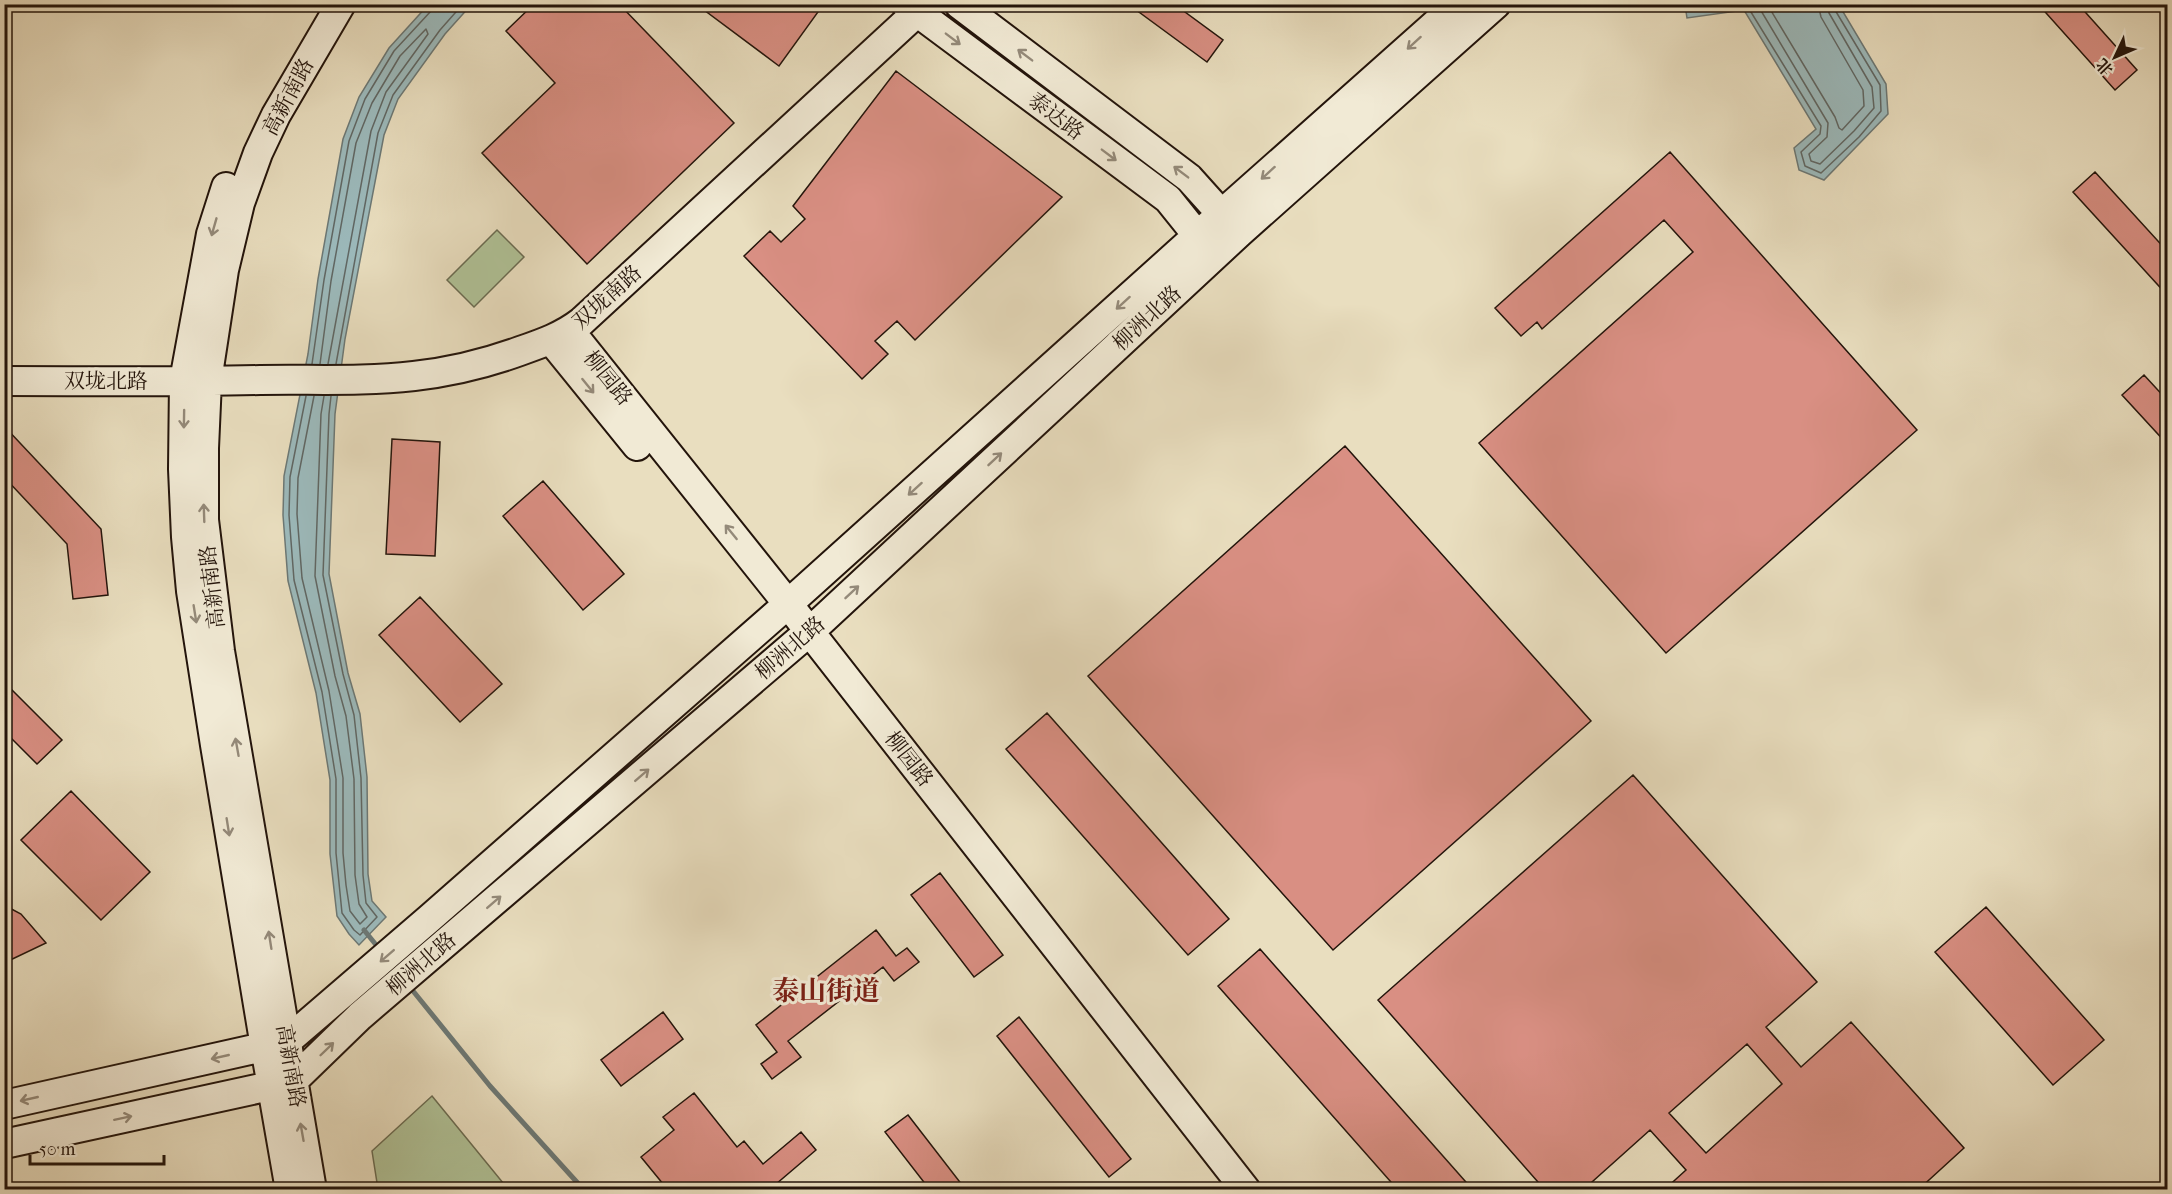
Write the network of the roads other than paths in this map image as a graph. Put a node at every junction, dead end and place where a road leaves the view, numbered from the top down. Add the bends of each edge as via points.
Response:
1 (319, 4) edge
2 (341, 4) edge
3 (959, 4) edge
4 (1458, 4) edge
5 (1496, 4) edge
6 (916, 7) edge
7 (1230, 224) junction
8 (1206, 246) junction
9 (561, 336) junction
10 (4, 381) edge
11 (195, 381) junction
12 (781, 610) junction
13 (803, 637) junction
14 (276, 1045) junction
15 (282, 1084) junction
16 (4, 1105) edge
17 (4, 1144) edge
18 (290, 1190) edge
19 (312, 1190) edge
20 (1227, 1190) edge
21 (1246, 1190) edge

1 -> 11 main road, 高新南路 via 258,110 231,171 211,234
2 - 11 main road, 高新南路 via 258,153 240,203
7 -> 3 main road, 泰达路 via 1189,178
4 -> 7 main road, 柳洲北路
5 - 7 main road, 柳洲北路
6 -> 8 main road, 泰达路 via 1168,199
6 - 9 main road, 双垅南路
7 - 8 main road, 柳洲北路
8 -> 12 main road, 柳洲北路
13 -> 8 main road, 柳洲北路
9 - 11 main road, 双垅南路 via 505,357 415,376
9 - 12 main road, 柳园路
10 - 11 main road, 双垅北路
11 - 14 main road, 高新南路 via 204,448 204,520 211,579
12 - 13 main road, 柳园路
12 -> 14 main road, 柳洲北路 via 342,994
15 -> 13 main road, 柳洲北路
13 - 20 main road, 柳园路
13 - 21 main road, 柳园路
14 - 15 main road, 高新南路
14 -> 16 main road, 柳洲北路
17 -> 15 main road
15 - 18 main road, 高新南路
19 -> 15 main road, 高新南路

